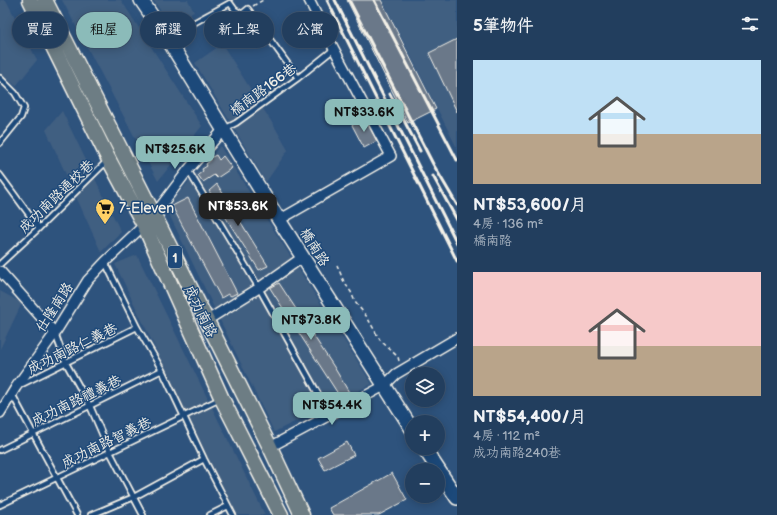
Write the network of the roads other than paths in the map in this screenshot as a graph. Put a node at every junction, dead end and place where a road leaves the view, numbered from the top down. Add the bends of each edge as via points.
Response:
1 (30, 0) edge
2 (45, 0) edge
3 (141, 0) edge
4 (309, 0) edge
5 (149, 12) edge
6 (196, 21) edge
7 (173, 48) edge
8 (334, 49) junction
9 (0, 78) edge
10 (298, 78) junction
11 (223, 130) junction
12 (0, 143) edge
13 (109, 160) junction
14 (188, 170) junction
15 (0, 175) edge
16 (154, 215) junction
17 (279, 220) junction
18 (144, 226) junction
19 (39, 228) junction
20 (303, 257) junction
21 (104, 262) junction
22 (0, 264) edge
23 (0, 271) edge
24 (259, 288) junction
25 (206, 321) junction
26 (137, 327) junction
27 (55, 333) junction
28 (457, 338) edge
29 (66, 363) junction
30 (162, 370) junction
31 (384, 386) junction
32 (14, 391) junction
33 (222, 398) junction
34 (90, 406) junction
35 (0, 413) edge
36 (331, 415) junction
37 (184, 417) junction
38 (405, 418) edge
39 (32, 434) junction
40 (270, 447) junction
41 (0, 450) edge
42 (110, 452) junction
43 (429, 455) edge
44 (204, 459) junction
45 (57, 478) junction
46 (134, 497) junction
47 (457, 498) edge
48 (0, 505) edge
49 (228, 506) junction
50 (77, 515) edge
51 (91, 515) edge
52 (142, 515) edge
53 (210, 515) edge
54 (233, 515) edge
55 (281, 515) edge
56 (302, 515) edge

1 - 13 main road, 成功南路 / 1
2 - 16 main road, 成功南路 / 1
3 - 5 street, 橋南路
4 - 8 street
6 - 10 lane via 230,2 235,10 242,14 248,9
7 - 11 street, 橋南路
8 - 10 lane, 橋南路166巷
8 - 17 street via 391,156
9 - 12 lane via 15,93 24,108 21,117
10 - 11 lane, 橋南路166巷
11 - 14 street, 仕隆南路
11 - 17 street, 橋南路
13 - 18 main road, 成功南路 / 1
13 - 19 lane, 成功南路通校巷
14 - 16 street, 仕隆南路
14 - 24 lane
15 - 19 lane
16 - 18 street, 仕隆南路
16 - 25 main road, 成功南路 / 1
17 - 20 street, 橋南路
18 - 21 street, 仕隆南路
18 - 33 main road, 成功南路 / 1
19 - 22 lane, 成功南路通校巷
20 - 24 street
20 - 31 street, 橋南路
21 - 26 lane
21 - 27 street, 仕隆南路 via 88,280
23 - 27 street
24 - 25 street
24 - 36 lane
25 - 40 main road, 成功南路 / 1
26 - 29 lane, 成功南路仁義巷
26 - 30 lane
27 - 29 lane
27 - 32 street, 仕隆南路
28 - 31 street via 396,374
29 - 32 lane, 成功南路仁義巷
29 - 34 lane
30 - 34 lane, 成功南路禮義巷
30 - 37 lane
31 - 36 street
31 - 38 street, 橋南路
32 - 35 street, 仕隆南路
32 - 39 lane
33 - 37 lane, 成功南路智義巷
33 - 55 main road, 成功南路 / 1
34 - 39 lane, 成功南路禮義巷
34 - 42 lane
36 - 40 street
37 - 42 lane, 成功南路智義巷
37 - 44 lane
39 - 41 lane, 成功南路禮義巷
39 - 45 lane
40 - 56 main road, 成功南路 / 1
42 - 45 lane, 成功南路智義巷
42 - 46 lane
43 - 47 street
44 - 46 lane
44 - 49 lane
45 - 48 lane, 成功南路智義巷
45 - 50 lane
46 - 51 lane
46 - 52 lane
49 - 53 lane
49 - 54 lane

